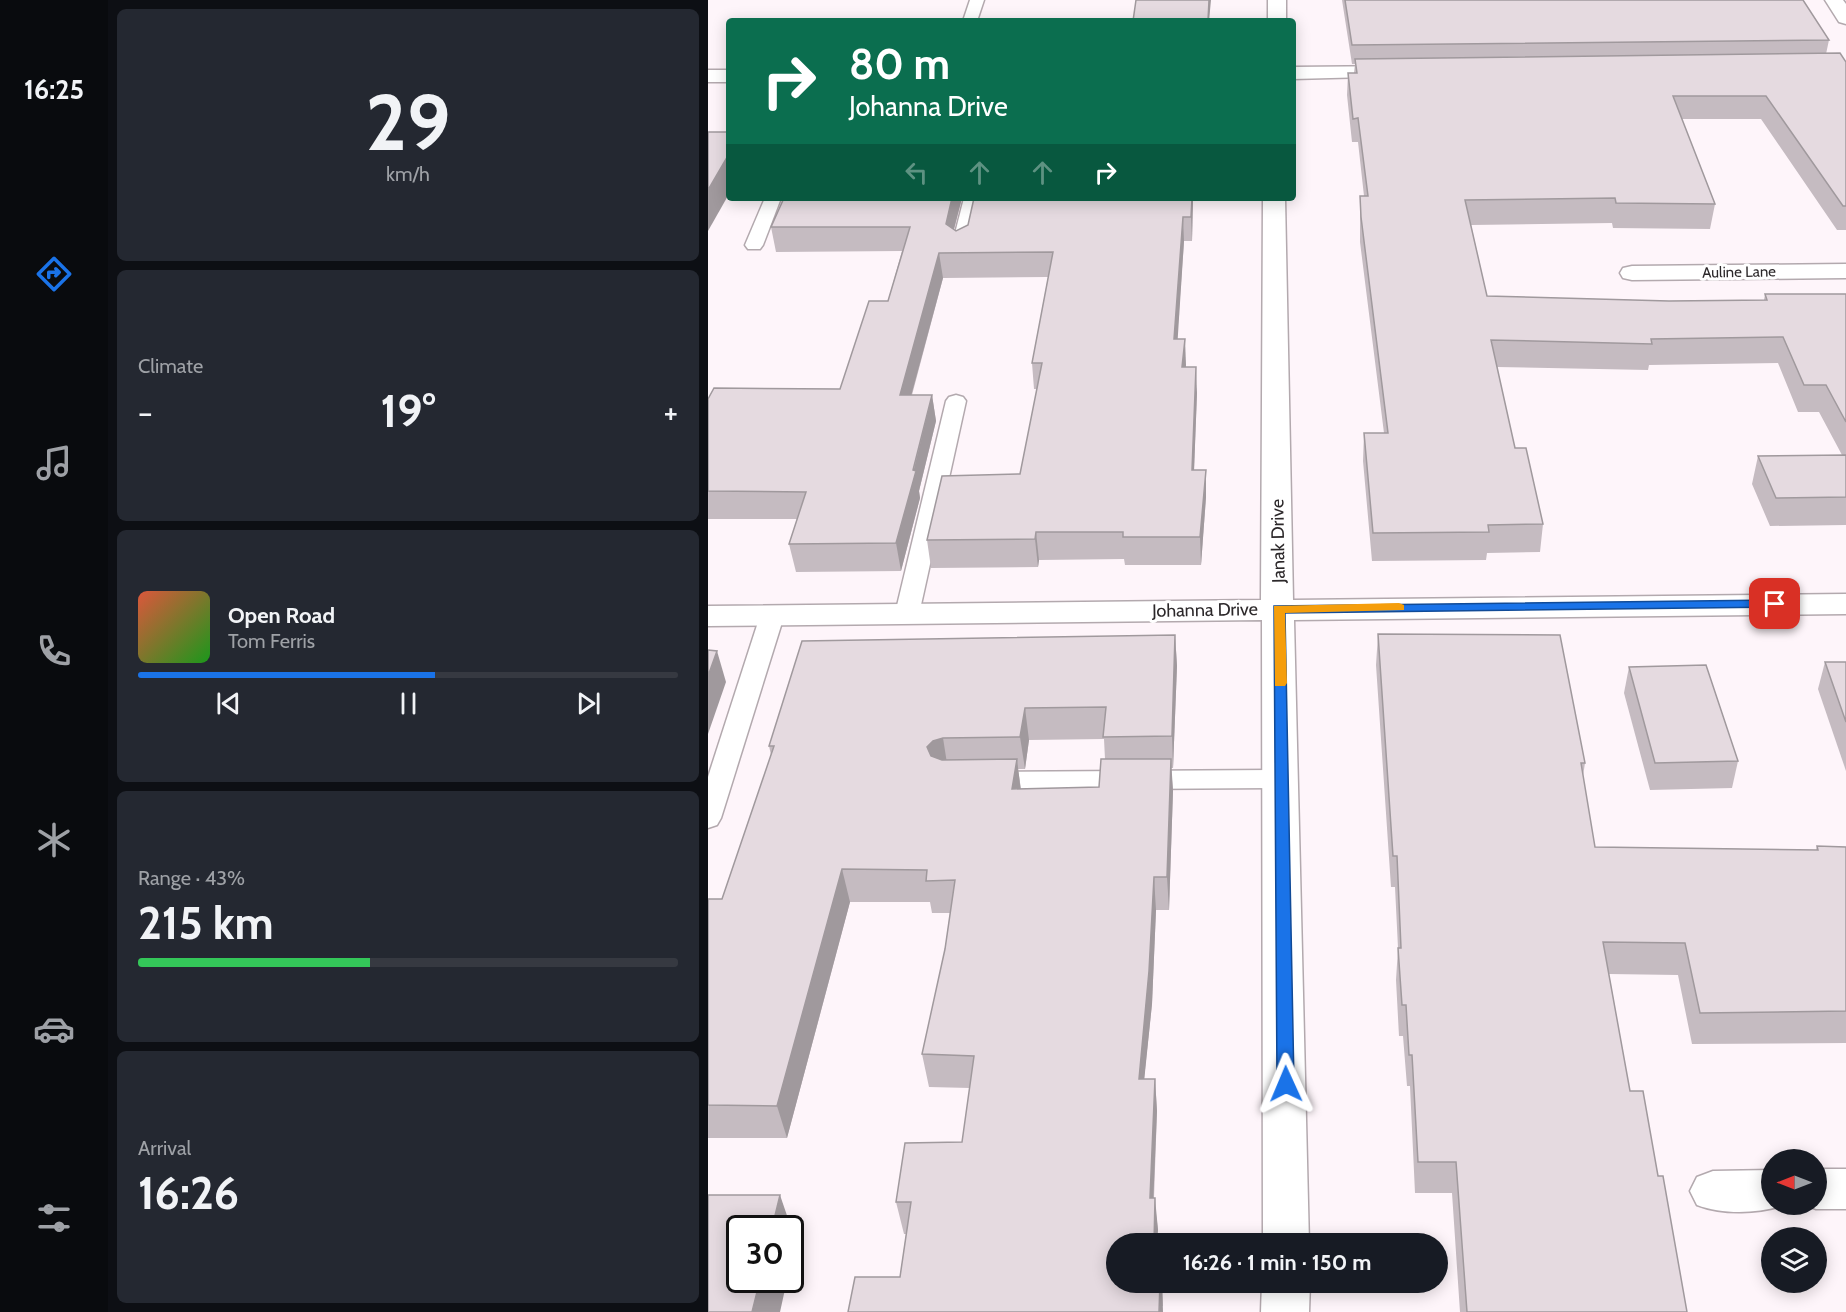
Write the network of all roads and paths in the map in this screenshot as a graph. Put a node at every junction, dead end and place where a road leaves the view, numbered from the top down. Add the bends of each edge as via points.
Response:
1 (977, 0) edge
2 (1277, 0) edge
3 (1834, 0) edge
4 (971, 18) edge
5 (1277, 18) edge
6 (1846, 18) edge
7 (1424, 72) edge
8 (1296, 73) edge
9 (708, 76) edge
10 (726, 76) edge
11 (772, 201) edge
12 (971, 201) edge
13 (1274, 201) edge
14 (754, 245) dead end
15 (960, 249) edge
16 (1846, 271) edge
17 (1632, 273) dead end
18 (956, 401) dead end
19 (1846, 604) edge
20 (1279, 609) junction
21 (907, 614) junction
22 (708, 616) edge
23 (772, 616) junction
24 (1281, 779) junction
25 (959, 781) edge
26 (708, 818) edge
27 (1827, 1189) edge
28 (1846, 1189) edge
29 (1761, 1190) edge
30 (1713, 1191) dead end
31 (1286, 1233) edge
32 (1286, 1293) edge
33 (1285, 1312) edge

1 - 4 lane
2 - 5 street
3 - 6 street
7 - 8 street
9 - 10 street
11 - 14 lane
12 - 15 lane
13 - 20 street, Janak Drive
16 - 17 street, Auline Lane
18 - 21 lane
19 - 20 street, Johanna Drive
20 - 21 street, Johanna Drive
20 - 24 street, Janak Drive
21 - 23 street, Johanna Drive
22 - 23 street, Johanna Drive
23 - 26 lane
24 - 25 lane
24 - 31 street, Janak Drive
27 - 28 street
29 - 30 street
32 - 33 street

